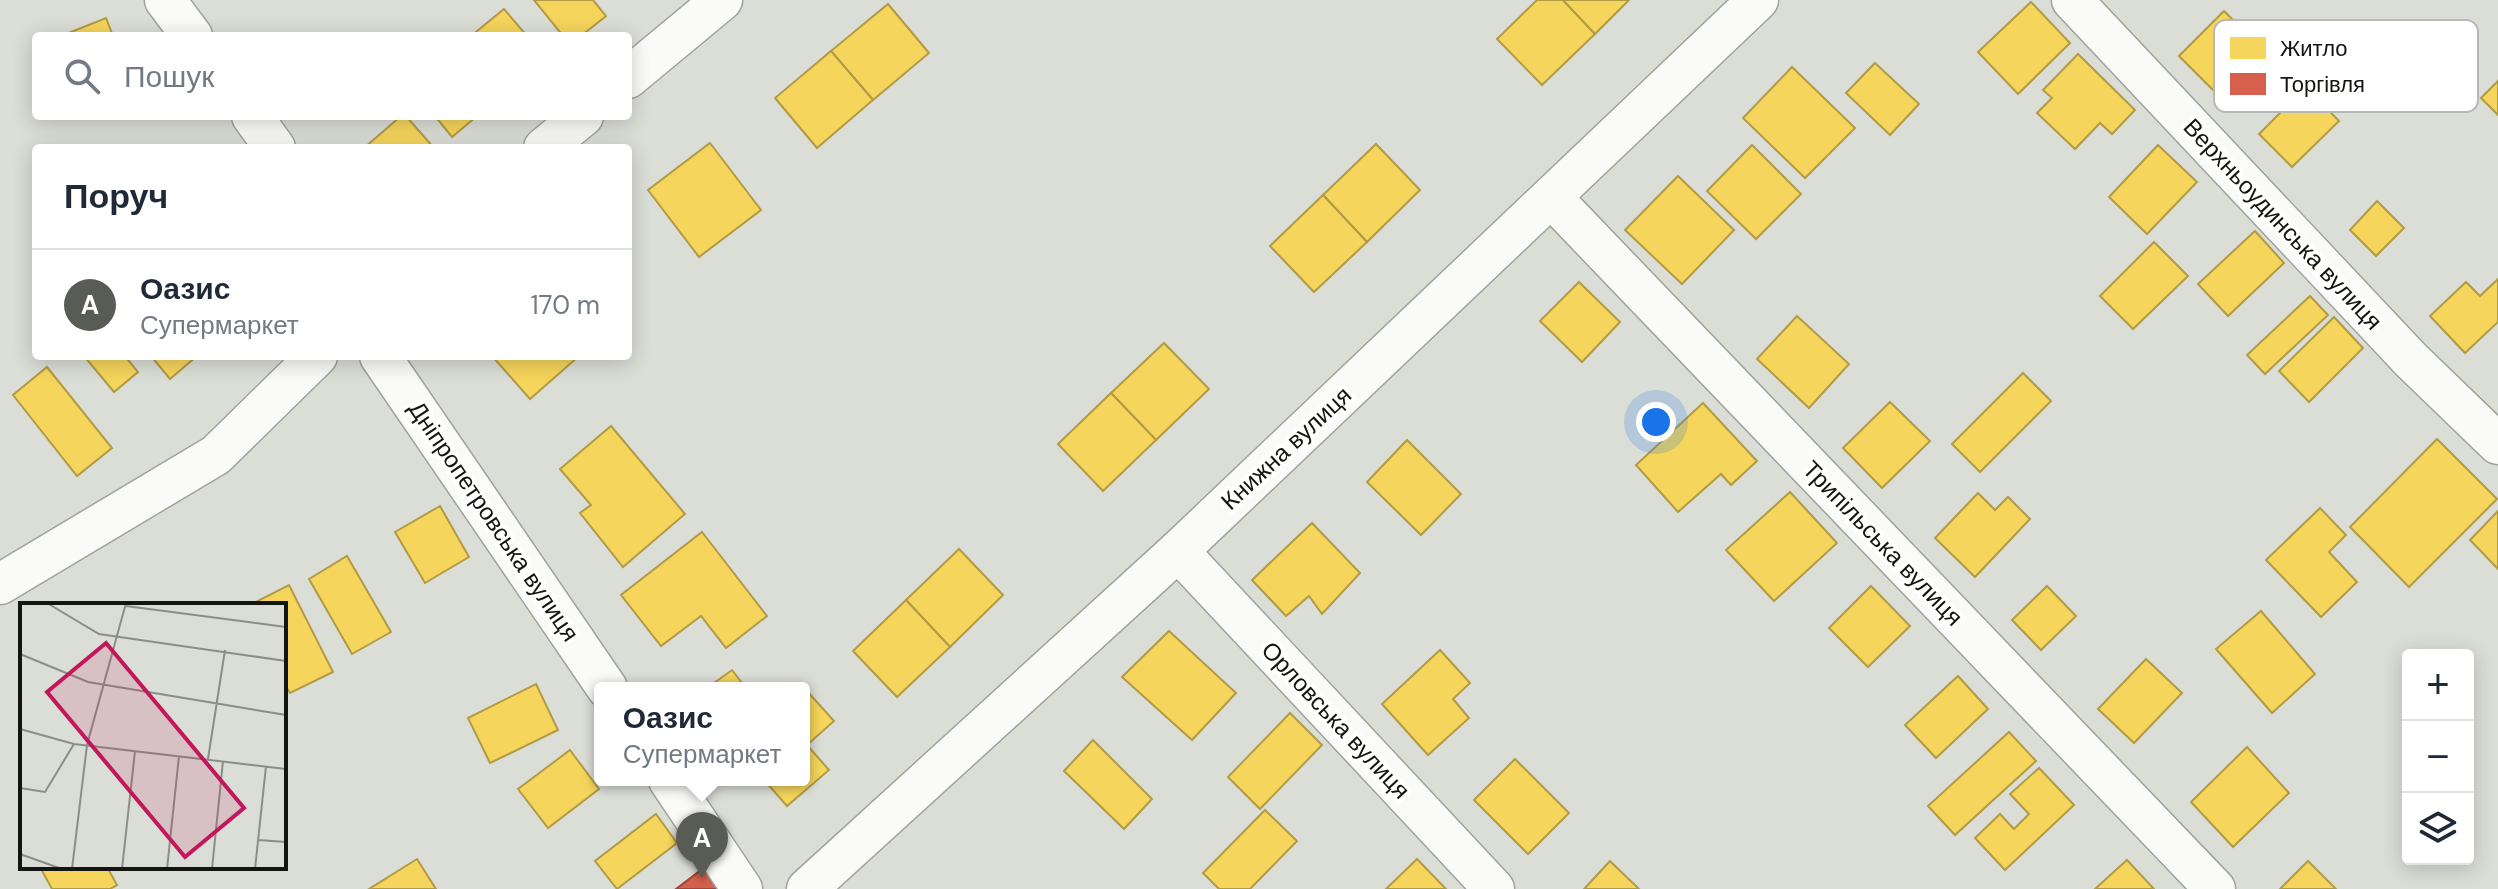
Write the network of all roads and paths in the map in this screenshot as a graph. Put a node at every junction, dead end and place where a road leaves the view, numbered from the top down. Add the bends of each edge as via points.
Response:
1 (165, 0) edge
2 (722, 0) edge
3 (1758, 0) edge
4 (2072, 0) edge
5 (189, 32) edge
6 (632, 75) edge
7 (255, 120) edge
8 (578, 120) edge
9 (272, 144) edge
10 (549, 144) edge
11 (1551, 197) junction
12 (313, 360) edge
13 (383, 360) edge
14 (2498, 444) edge
15 (1178, 551) junction
16 (0, 584) edge
17 (603, 682) edge
18 (673, 786) edge
19 (742, 889) edge
20 (807, 889) edge
21 (1494, 889) edge
22 (2215, 889) edge

1 - 5 street
2 - 6 street
3 - 11 street, Книжна вулиця
4 - 14 street, Верхньоудинська вулиця via 2411,360
7 - 9 street
8 - 10 street
11 - 15 street, Книжна вулиця
11 - 22 street, Трипільська вулиця
12 - 16 street via 216,455
13 - 17 street, Дніпропетровська вулиця
15 - 20 street, Книжна вулиця
15 - 21 street, Орловська вулиця
18 - 19 street

